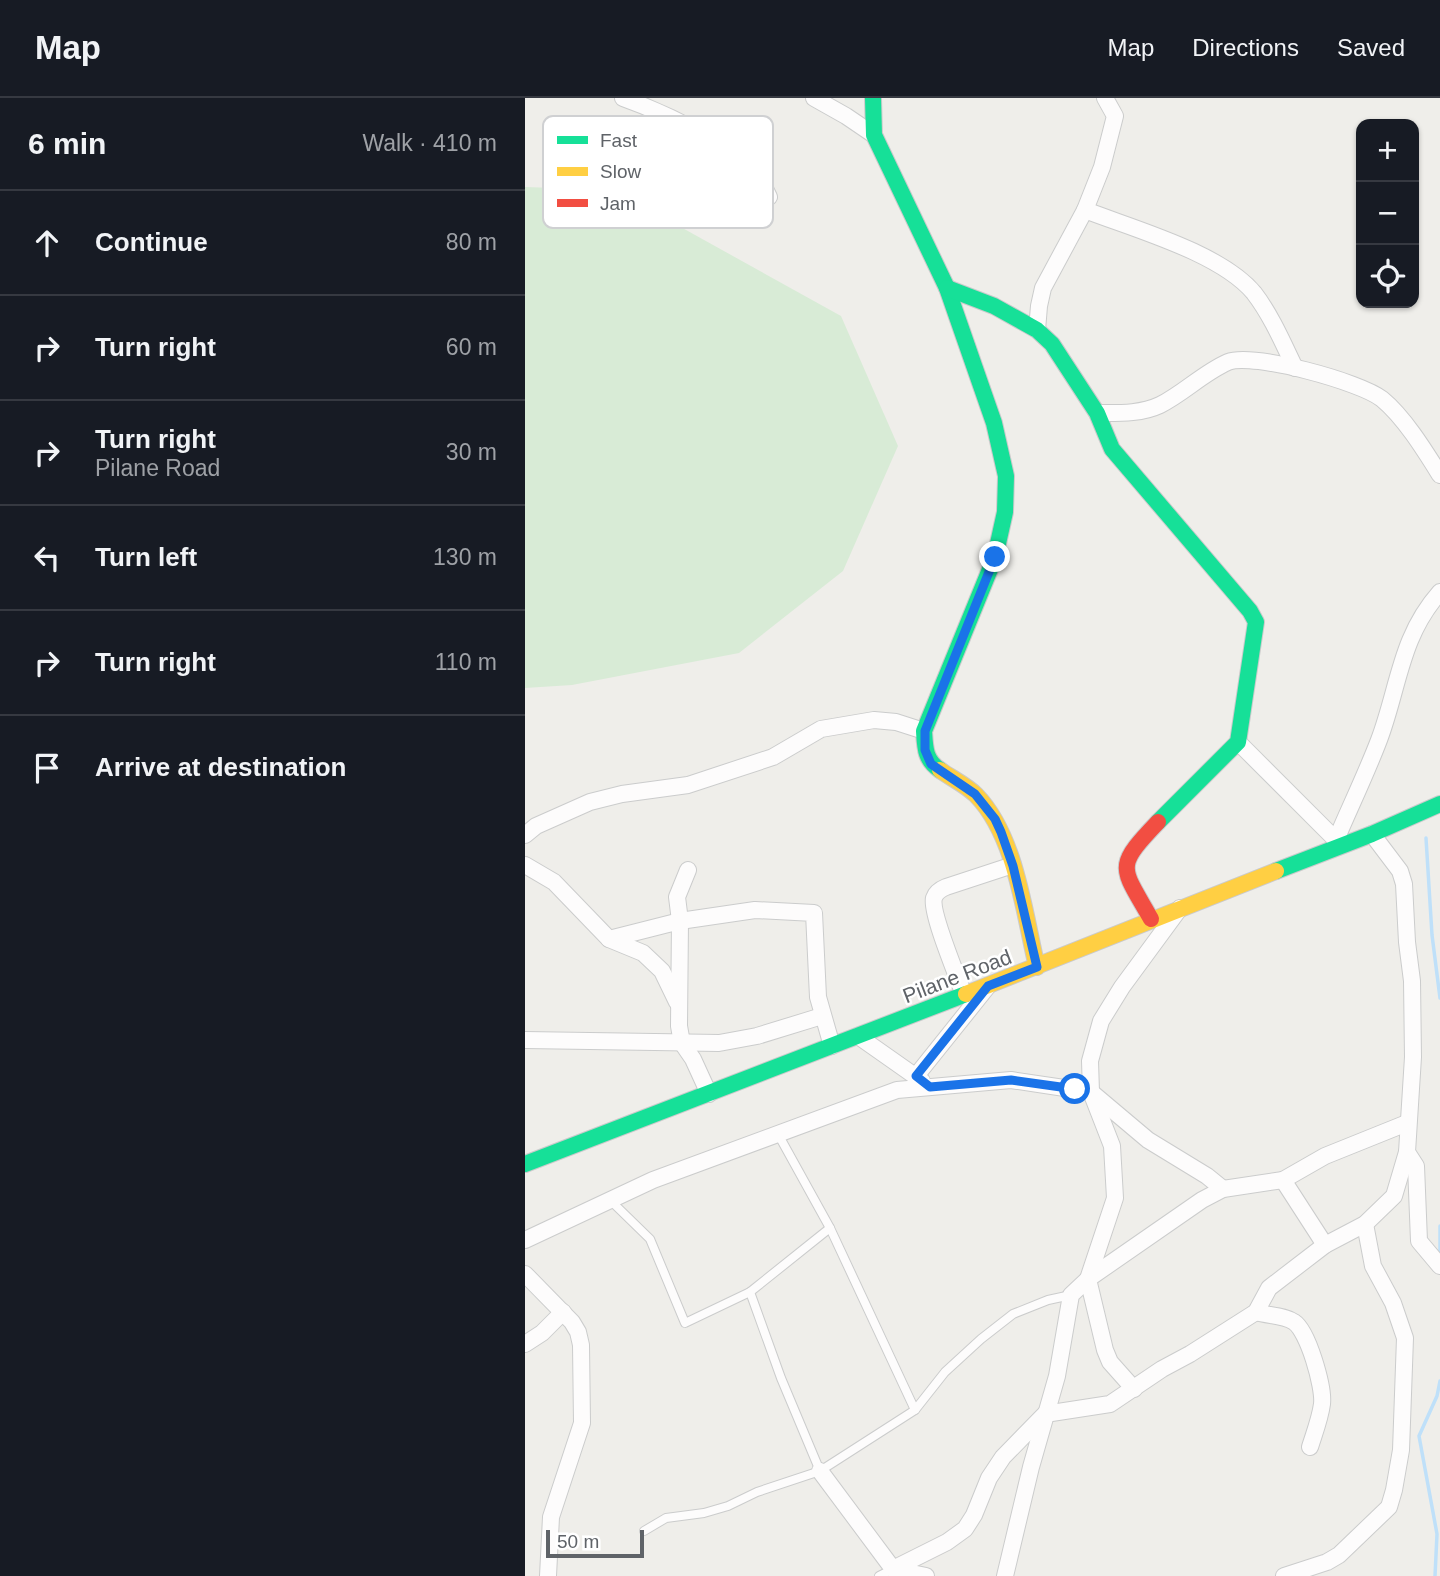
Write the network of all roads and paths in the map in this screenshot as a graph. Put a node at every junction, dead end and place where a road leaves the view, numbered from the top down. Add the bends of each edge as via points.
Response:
1 (624, 98) edge
2 (814, 98) edge
3 (873, 98) edge
4 (1105, 98) edge
5 (665, 116) edge
6 (874, 135) junction
7 (1085, 210) junction
8 (947, 288) junction
9 (1037, 330) junction
10 (1295, 368) junction
11 (1097, 413) junction
12 (1440, 475) edge
13 (1440, 592) edge
14 (925, 731) junction
15 (1238, 742) junction
16 (1440, 804) edge
17 (1372, 834) junction
18 (525, 835) edge
19 (1339, 842) junction
20 (525, 865) edge
21 (1013, 866) junction
22 (688, 870) dead end
23 (1180, 908) junction
24 (1151, 919) junction
25 (680, 921) junction
26 (609, 939) junction
27 (1037, 967) junction
28 (988, 986) junction
29 (964, 995) junction
30 (679, 1006) junction
31 (823, 1016) junction
32 (858, 1037) junction
33 (525, 1040) edge
34 (682, 1043) junction
35 (832, 1046) junction
36 (916, 1076) junction
37 (930, 1087) junction
38 (1091, 1091) junction
39 (709, 1094) junction
40 (1407, 1123) junction
41 (778, 1133) junction
42 (1407, 1152) junction
43 (525, 1164) edge
44 (1283, 1180) junction
45 (1223, 1189) junction
46 (611, 1201) junction
47 (1365, 1224) junction
48 (830, 1228) junction
49 (525, 1240) edge
50 (1325, 1245) junction
51 (1440, 1266) edge
52 (525, 1274) edge
53 (1088, 1279) junction
54 (750, 1292) junction
55 (1071, 1295) junction
56 (563, 1312) junction
57 (1257, 1312) junction
58 (525, 1344) edge
59 (1134, 1389) junction
60 (915, 1410) junction
61 (1045, 1414) junction
62 (1310, 1447) dead end
63 (820, 1471) junction
64 (644, 1531) dead end
65 (886, 1573) edge
66 (548, 1576) edge
67 (926, 1576) edge
68 (1005, 1576) edge
69 (1284, 1576) edge

1 - 5 street
2 - 6 street
3 - 6 street
4 - 7 street via 1115,116
6 - 8 street
7 - 9 street via 1043,288
7 - 10 street via 1228,268 1253,292
8 - 9 street via 995,306
8 - 14 street via 994,423 1007,491 995,557
9 - 11 street via 1052,344
10 - 11 street via 1255,360 1230,361 1161,404 1135,412
10 - 12 street via 1378,396
11 - 15 street via 1112,449 1256,622
13 - 19 street via 1418,620 1403,653 1379,739
14 - 18 street via 874,719 821,729 773,757 688,785 590,802
14 - 21 street via 931,764 975,794 995,819
15 - 19 street
15 - 24 street via 1131,851 1126,873
16 - 17 street, Pilane Road
17 - 19 street, Pilane Road
17 - 40 street via 1400,871 1404,884 1412,981
19 - 23 street, Pilane Road
20 - 26 street via 554,882
21 - 27 street
21 - 29 street via 946,887 934,898
22 - 25 street via 677,897
23 - 24 street, Pilane Road
23 - 38 street via 1101,1021 1090,1061
24 - 27 street, Pilane Road
25 - 26 street
25 - 30 street
25 - 31 street via 755,909 814,913 815,970
26 - 30 street via 653,962
27 - 28 street, Pilane Road
28 - 29 street, Pilane Road
28 - 36 street
29 - 32 street, Pilane Road
30 - 34 street
31 - 34 street via 736,1041
31 - 35 street
32 - 35 street, Pilane Road
32 - 36 street
33 - 34 street
34 - 39 street
35 - 39 street, Pilane Road
36 - 37 street
37 - 38 street via 1011,1080
37 - 41 street via 897,1090
38 - 45 street via 1148,1140
38 - 53 street via 1112,1146 1115,1198
39 - 43 street, Pilane Road
40 - 42 street
40 - 44 street via 1325,1156
41 - 46 street via 653,1180
41 - 48 lane
42 - 47 street via 1394,1196
42 - 51 street via 1416,1166 1419,1241
44 - 45 street
44 - 50 street
45 - 53 street
46 - 49 street
46 - 54 lane via 650,1239 685,1323
47 - 50 street
47 - 69 street via 1373,1266 1405,1338 1401,1450 1394,1489 1389,1507 1339,1555
48 - 54 lane
48 - 60 lane
50 - 57 street via 1269,1288
52 - 56 street
53 - 55 street
53 - 59 street via 1110,1362
54 - 63 lane
55 - 60 lane via 1013,1314 945,1372
55 - 61 street via 1057,1376
56 - 58 street
56 - 66 street via 578,1332 581,1345 582,1423 551,1517
57 - 59 street
57 - 62 street via 1292,1320 1308,1344 1322,1402
59 - 61 street via 1109,1404
60 - 63 lane
61 - 65 street via 1003,1457 965,1529
61 - 68 street
63 - 64 lane via 728,1506 666,1518
63 - 65 street
65 - 67 street

